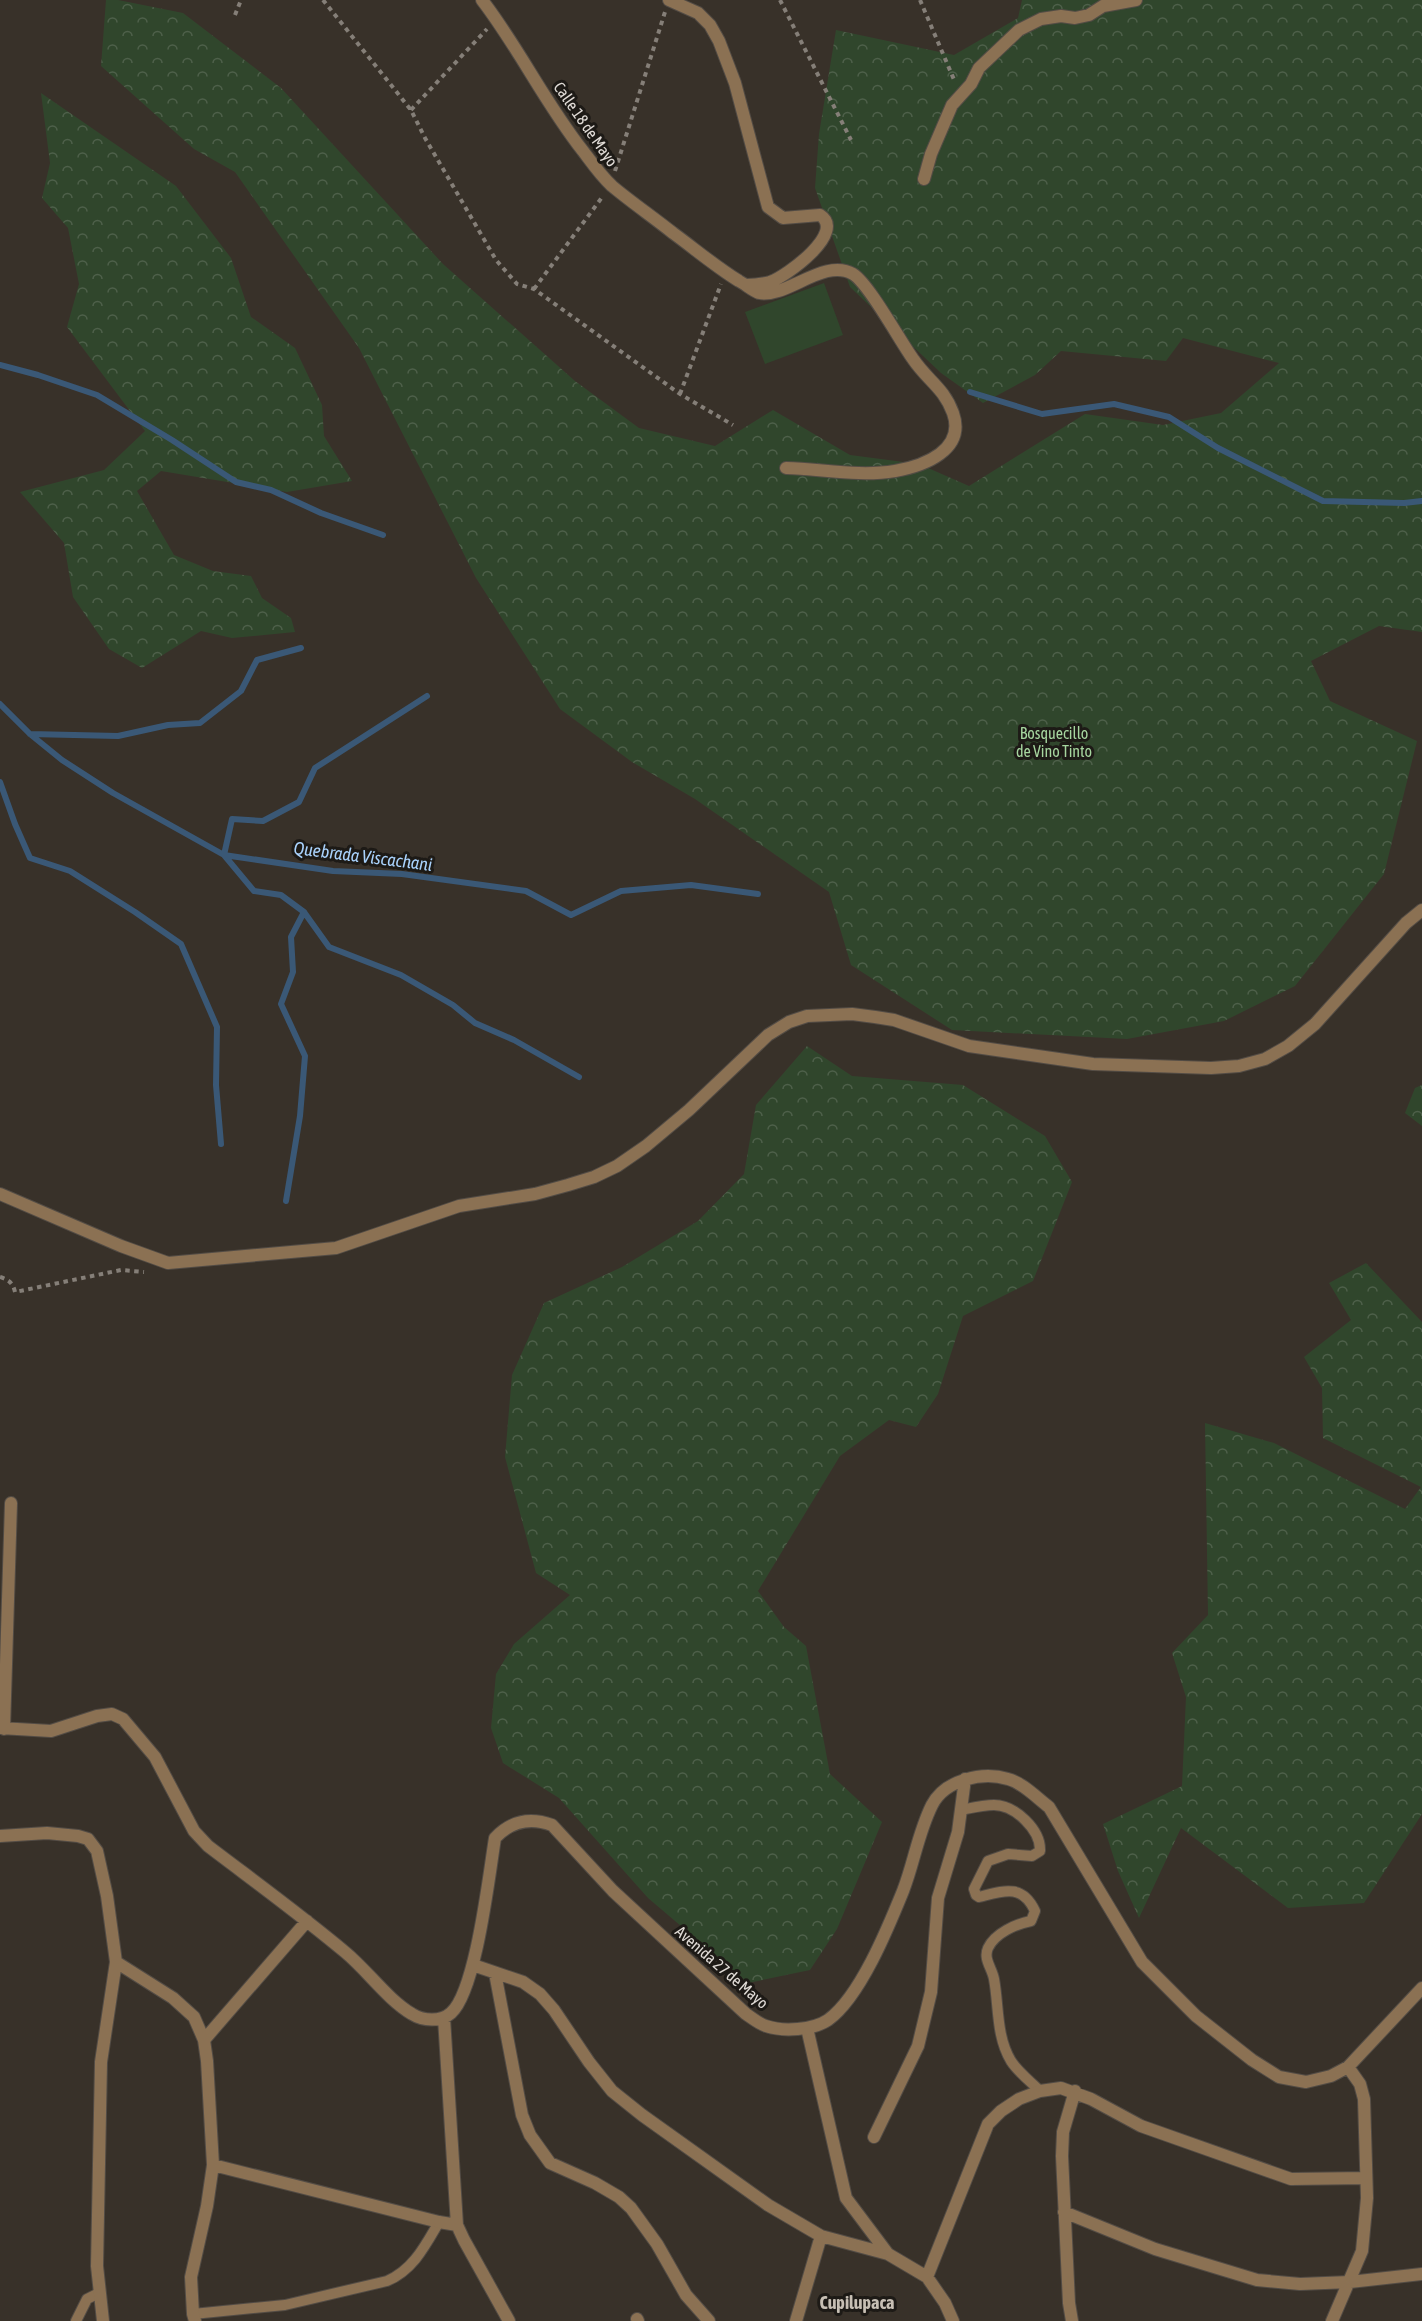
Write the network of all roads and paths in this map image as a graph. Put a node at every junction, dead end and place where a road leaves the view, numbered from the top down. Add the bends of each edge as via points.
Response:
1 (241, 0) edge
2 (323, 0) edge
3 (482, 0) edge
4 (780, 0) edge
5 (920, 0) edge
6 (1136, 0) edge
7 (667, 5) edge
8 (235, 15) dead end
9 (497, 19) junction
10 (961, 95) junction
11 (411, 110) junction
12 (851, 140) dead end
13 (924, 179) dead end
14 (611, 185) junction
15 (725, 272) junction
16 (746, 285) junction
17 (534, 289) junction
18 (680, 394) junction
19 (733, 425) dead end
20 (786, 468) dead end
21 (1422, 910) edge
22 (0, 1194) edge
23 (168, 1263) junction
24 (0, 1277) edge
25 (11, 1503) dead end
26 (2, 1729) edge
27 (965, 1779) junction
28 (961, 1810) junction
29 (0, 1836) edge
30 (307, 1921) junction
31 (116, 1962) junction
32 (473, 1965) junction
33 (495, 1973) junction
34 (1421, 1990) edge
35 (444, 2018) junction
36 (807, 2028) junction
37 (204, 2040) junction
38 (1348, 2067) junction
39 (1040, 2091) junction
40 (1075, 2091) junction
41 (874, 2137) dead end
42 (213, 2165) junction
43 (1366, 2178) junction
44 (1064, 2212) junction
45 (439, 2222) junction
46 (458, 2225) junction
47 (820, 2236) junction
48 (888, 2254) junction
49 (1422, 2274) edge
50 (927, 2277) junction
51 (1350, 2282) junction
52 (99, 2293) junction
53 (194, 2317) edge
54 (76, 2321) edge
55 (103, 2321) edge
56 (509, 2321) edge
57 (709, 2321) edge
58 (796, 2321) edge
59 (954, 2321) edge
60 (1072, 2321) edge
61 (1332, 2321) edge

1 - 8 path
2 - 11 path
3 - 9 street, Calle 18 de Mayo
4 - 12 path
5 - 10 path
6 - 10 street via 1103,6 1075,18 1041,19 1020,30 979,68
7 - 14 path
7 - 16 street via 698,13 719,41 735,83 768,207 783,219 820,215 827,223 822,241 787,272 771,281
9 - 11 path
9 - 14 street, Calle 18 de Mayo via 554,113
10 - 13 street via 952,105 930,154
11 - 17 path via 496,260 517,284
14 - 15 street, Calle 18 de Mayo
14 - 17 path
15 - 16 street, Calle 18 de Mayo
15 - 18 path
16 - 20 street, Calle 18 de Mayo via 759,293 780,290 804,278 839,269 855,275 922,372 944,392 954,416 955,434 947,450 931,460 895,471
17 - 18 path
18 - 19 path
21 - 23 street via 1406,922 1315,1024 1265,1059 1211,1068 1093,1064 969,1046 894,1020 852,1014 807,1016 768,1035 646,1146 594,1177 535,1194 459,1206 336,1248
22 - 23 street
23 - 24 path via 160,1272 121,1270 15,1292 14,1286
25 - 26 street
26 - 30 street via 51,1731 97,1716 112,1714 123,1719 155,1757 194,1831 208,1846
27 - 28 street
27 - 36 street, Avenida 27 de Mayo via 946,1789 933,1803 903,1890 872,1960 849,2000 827,2021
27 - 38 street, Avenida 27 de Mayo via 1009,1779 1048,1808 1142,1962 1196,2016 1252,2060 1278,2077 1306,2082
28 - 39 lane via 996,1805 1008,1809 1036,1832 1041,1845 1041,1851 1032,1856 1008,1854 988,1861 974,1889 979,1897 1006,1890 1019,1893 1029,1899 1035,1911 1031,1922 1009,1928 992,1942 987,1960 993,1973 1002,2040 1011,2061
28 - 41 street via 938,1898 933,1974 918,2046
29 - 31 street via 47,1833 88,1839 97,1851
30 - 35 street via 414,2015
30 - 37 street
31 - 37 street via 172,1998 194,2018
31 - 52 street via 100,2062 96,2217
32 - 33 street
32 - 35 street, Avenida 27 de Mayo via 458,2005
32 - 36 street, Avenida 27 de Mayo via 495,1838 515,1823 541,1821 552,1825 613,1891 746,2014 765,2026
33 - 47 street via 523,1982 540,1994 612,2091 768,2205
33 - 57 street via 522,2115 538,2149 550,2163 595,2182 631,2208 686,2295
34 - 38 street, Avenida 27 de Mayo
35 - 46 street
36 - 48 street via 846,2198
37 - 42 street
38 - 43 street via 1365,2099
39 - 40 street
39 - 50 street via 1019,2099 988,2124
40 - 43 street via 1141,2126 1291,2179
40 - 44 street via 1063,2132
42 - 45 street
42 - 53 street via 191,2277
43 - 51 street via 1362,2251
44 - 51 street via 1155,2249 1257,2280 1300,2284
44 - 60 street
45 - 46 street
45 - 53 lane via 410,2268 387,2281 285,2305
46 - 56 street
47 - 48 street
47 - 58 street
48 - 50 street
49 - 51 street
50 - 59 street
51 - 61 street
52 - 54 lane via 87,2299
52 - 55 street

